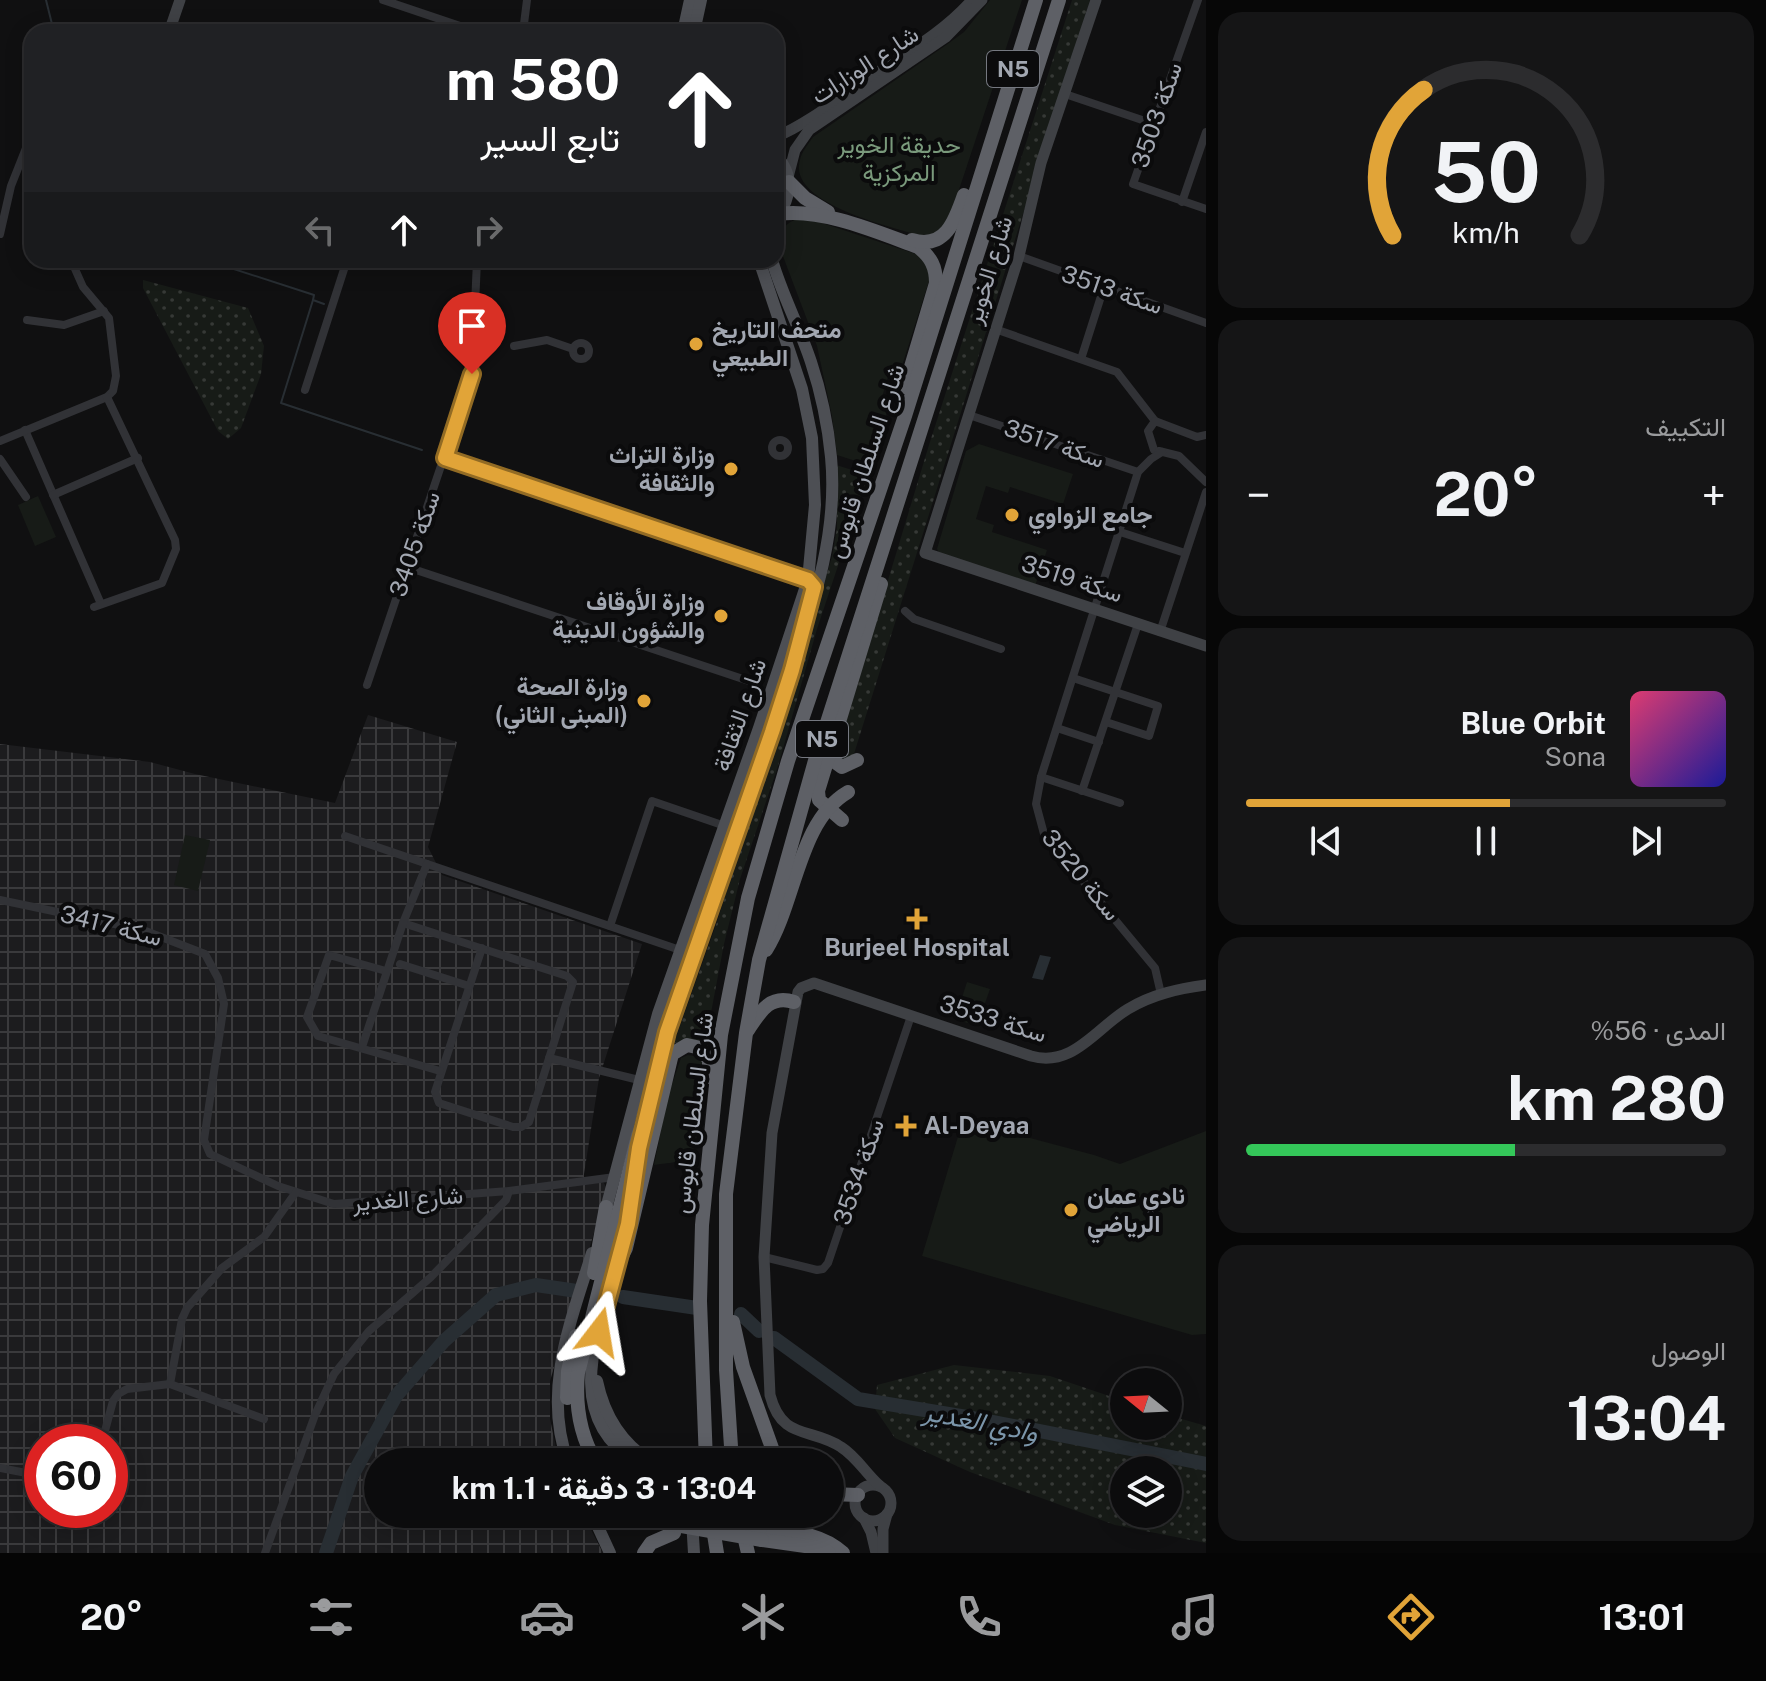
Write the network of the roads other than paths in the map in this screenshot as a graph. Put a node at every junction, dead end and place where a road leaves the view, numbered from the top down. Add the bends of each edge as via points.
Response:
1 (180, 0) edge
2 (383, 0) edge
3 (527, 0) edge
4 (690, 0) edge
5 (701, 0) edge
6 (972, 0) edge
7 (982, 0) edge
8 (1036, 0) edge
9 (1059, 0) edge
10 (1096, 0) edge
11 (1198, 0) edge
12 (1206, 3) edge
13 (172, 24) edge
14 (454, 24) edge
15 (524, 24) edge
16 (685, 24) edge
17 (696, 24) edge
18 (1065, 94) junction
19 (1154, 124) junction
20 (1206, 132) edge
21 (784, 133) edge
22 (991, 138) junction
23 (24, 154) edge
24 (784, 170) edge
25 (789, 179) junction
26 (1182, 202) junction
27 (784, 205) edge
28 (1206, 209) edge
29 (784, 215) edge
30 (0, 234) edge
31 (1019, 256) junction
32 (75, 268) edge
33 (344, 268) edge
34 (477, 268) edge
35 (762, 268) edge
36 (775, 268) edge
37 (1104, 287) junction
38 (104, 311) junction
39 (27, 320) dead end
40 (1206, 323) edge
41 (995, 329) junction
42 (514, 346) dead end
43 (573, 349) dead end
44 (1081, 359) junction
45 (305, 390) dead end
46 (107, 397) junction
47 (969, 415) junction
48 (905, 416) junction
49 (1155, 421) junction
50 (25, 430) junction
51 (1206, 435) edge
52 (0, 441) edge
53 (1157, 453) junction
54 (138, 458) junction
55 (445, 458) junction
56 (0, 459) edge
57 (908, 471) junction
58 (1138, 472) junction
59 (1206, 482) edge
60 (1206, 492) edge
61 (53, 495) junction
62 (26, 497) dead end
63 (1117, 531) junction
64 (828, 540) junction
65 (925, 553) joint
66 (1185, 553) junction
67 (407, 567) junction
68 (808, 580) junction
69 (1093, 609) junction
70 (905, 611) dead end
71 (1138, 624) junction
72 (1160, 632) junction
73 (1206, 646) edge
74 (1001, 649) dead end
75 (792, 670) junction
76 (1073, 678) junction
77 (755, 683) dead end
78 (367, 685) dead end
79 (1115, 691) junction
80 (1106, 722) junction
81 (1057, 728) junction
82 (1099, 742) junction
83 (831, 747) junction
84 (857, 760) dead end
85 (1041, 777) junction
86 (1082, 791) junction
87 (848, 792) dead end
88 (1120, 803) dead end
89 (827, 809) junction
90 (842, 820) dead end
91 (725, 826) junction
92 (345, 836) dead end
93 (427, 864) junction
94 (0, 900) edge
95 (403, 923) junction
96 (610, 926) junction
97 (482, 948) junction
98 (680, 950) junction
99 (759, 960) junction
100 (400, 964) dead end
101 (386, 971) junction
102 (1206, 985) edge
103 (469, 986) junction
104 (1161, 994) junction
105 (794, 1002) junction
106 (911, 1016) junction
107 (746, 1033) junction
108 (362, 1047) junction
109 (549, 1058) junction
110 (440, 1071) junction
111 (639, 1080) junction
112 (713, 1105) junction
113 (645, 1117) junction
114 (210, 1154) joint
115 (615, 1177) junction
116 (509, 1191) junction
117 (296, 1192) junction
118 (606, 1207) junction
119 (617, 1226) junction
120 (764, 1257) junction
121 (615, 1270) junction
122 (725, 1294) junction
123 (602, 1316) junction
124 (170, 1384) junction
125 (264, 1419) dead end
126 (107, 1424) edge
127 (811, 1436) junction
128 (565, 1448) edge
129 (580, 1448) edge
130 (590, 1448) edge
131 (621, 1448) edge
132 (634, 1448) edge
133 (705, 1448) edge
134 (731, 1448) edge
135 (772, 1448) edge
136 (0, 1468) edge
137 (24, 1473) edge
138 (880, 1486) junction
139 (859, 1493) junction
140 (844, 1494) edge
141 (888, 1512) junction
142 (864, 1518) junction
143 (598, 1528) edge
144 (665, 1528) edge
145 (692, 1528) edge
146 (694, 1528) edge
147 (713, 1528) edge
148 (719, 1528) edge
149 (741, 1528) edge
150 (761, 1534) junction
151 (265, 1553) edge
152 (610, 1553) edge
153 (644, 1553) edge
154 (694, 1553) edge
155 (717, 1553) edge
156 (745, 1553) edge
157 (829, 1553) edge
158 (843, 1553) edge
159 (876, 1553) edge
160 (883, 1553) edge

1 - 13 street
2 - 14 street
3 - 15 street
4 - 16 main road
5 - 17 main road
6 - 21 street, شارع الوزارات via 923,42
7 - 25 street, شارع الوزارات via 946,37 809,130 795,150
8 - 22 highway, شارع السلطان قابوس / N5
9 - 57 highway, شارع السلطان قابوس / N5
10 - 18 street, شارع الخوير
11 - 12 street
11 - 19 street, سكة 3503
18 - 19 street
18 - 31 street, شارع الخوير via 1041,163
19 - 26 street, سكة 3503 via 1133,184
20 - 26 street
22 - 25 highway via 977,157 953,226 935,241 919,242 833,214 813,204
22 - 48 highway, شارع السلطان قابوس / N5
23 - 30 street via 4,206
24 - 25 main road
25 - 27 main road
26 - 28 street
29 - 48 highway via 823,216 918,247 930,258 936,283 905,384
31 - 37 street, سكة 3513
31 - 41 street, شارع الخوير
32 - 38 street
33 - 45 street
34 - 55 street, سكة 3405 via 472,374
35 - 68 main road, شارع الثقافة via 802,389 812,438 815,505
36 - 64 main road, شارع الثقافة via 822,405 831,456
37 - 40 street, سكة 3513
37 - 44 street
38 - 39 street via 64,325
38 - 46 street via 116,376
41 - 44 street
41 - 47 street, شارع الخوير
42 - 43 street via 547,340
44 - 49 street via 1117,372
46 - 50 street
46 - 54 street
47 - 58 street, سكة 3517
47 - 65 street, شارع الخوير
48 - 112 highway, شارع السلطان قابوس / N5 via 760,853 721,1035
49 - 51 street via 1197,437
49 - 53 street via 1148,431
50 - 52 street
50 - 61 street
53 - 58 street
53 - 59 street via 1179,456
54 - 61 street
54 - 61 street via 175,540 162,583 97,606
55 - 67 street, سكة 3405
55 - 68 street
56 - 62 street
57 - 83 highway via 874,610
57 - 99 highway, شارع السلطان قابوس / N5 via 816,757
58 - 63 street
60 - 66 street
63 - 66 street
63 - 69 street
64 - 68 main road via 817,573
64 - 75 main road, شارع الثقافة
65 - 69 street, سكة 3519
66 - 72 street
67 - 77 street
67 - 78 street, سكة 3405
68 - 75 main road via 814,587
68 - 91 main road, شارع الثقافة
69 - 71 street, سكة 3519
69 - 76 street, سكة 3520
70 - 74 street via 914,619
71 - 72 street, سكة 3519
71 - 79 street
72 - 73 street, سكة 3519
75 - 113 main road, شارع الثقافة via 683,981
76 - 79 street
76 - 81 street, سكة 3520
79 - 80 street
79 - 80 street via 1158,706 1149,736
80 - 82 street
81 - 82 street
81 - 85 street, سكة 3520
82 - 86 street
83 - 84 highway via 835,764 842,767
83 - 89 highway via 818,791
85 - 86 street
85 - 104 street, سكة 3520 via 1036,804 1044,834 1155,968
86 - 88 street
87 - 89 highway
89 - 90 highway
89 - 99 highway via 811,837 777,932
91 - 96 street via 652,801
91 - 98 main road, شارع الثقافة
92 - 93 street
93 - 95 street
93 - 96 street
94 - 114 street, سكة 3417 via 143,930 205,954 224,1004 204,1140
95 - 97 street
95 - 101 street
96 - 98 street
97 - 103 street
97 - 109 street via 573,982
98 - 111 main road, شارع الثقافة
99 - 107 highway, شارع السلطان قابوس / N5
100 - 103 street
101 - 108 street
101 - 108 street via 329,955 307,1017 318,1036
102 - 104 street, سكة 3533
103 - 110 street
104 - 106 street, سكة 3533 via 1127,1010 1073,1052 1049,1060
105 - 106 street, سكة 3533 via 801,988 814,983
105 - 107 highway via 771,1002
105 - 120 street via 772,1133
106 - 120 street, سكة 3534 via 828,1263 817,1270
107 - 122 highway, شارع السلطان قابوس / N5 via 726,1194
108 - 110 street
109 - 110 street via 529,1122 521,1127 439,1103 435,1092
109 - 111 street
111 - 115 main road, شارع الثقافة
112 - 121 highway via 707,1055 696,1046 679,1048 670,1058 626,1248
112 - 133 highway, شارع السلطان قابوس / N5 via 700,1301
113 - 119 highway
113 - 121 main road, شارع الثقافة
114 - 117 street, شارع الغدير
115 - 116 street, شارع الغدير
115 - 118 main road, شارع الثقافة
115 - 119 highway via 623,1185
116 - 117 street, شارع الغدير via 334,1204
116 - 151 street via 431,1277 369,1331 334,1374
117 - 124 street via 264,1237 222,1268 187,1308
118 - 128 main road, شارع الثقافة via 560,1363 557,1416
118 - 129 highway via 567,1384 570,1423
119 - 130 highway via 583,1347 577,1388 580,1422
120 - 127 street via 772,1402 789,1425
121 - 123 main road, شارع الثقافة
122 - 134 highway, شارع السلطان قابوس / N5
122 - 135 highway via 743,1367
123 - 131 main road, شارع الثقافة via 591,1357 593,1402
123 - 132 main road via 596,1364 603,1403
124 - 125 street
124 - 126 street via 118,1394
127 - 138 street via 843,1448
127 - 139 street via 849,1461 858,1474
136 - 137 street
138 - 139 street
138 - 141 street via 891,1500
139 - 140 highway
139 - 142 street via 857,1508
141 - 142 street via 877,1520
141 - 160 street
142 - 159 street
143 - 152 main road
144 - 153 highway
145 - 154 main road
146 - 150 highway, bridge
147 - 155 highway
148 - 150 highway, bridge
149 - 156 highway
150 - 157 highway
150 - 158 highway via 818,1537

